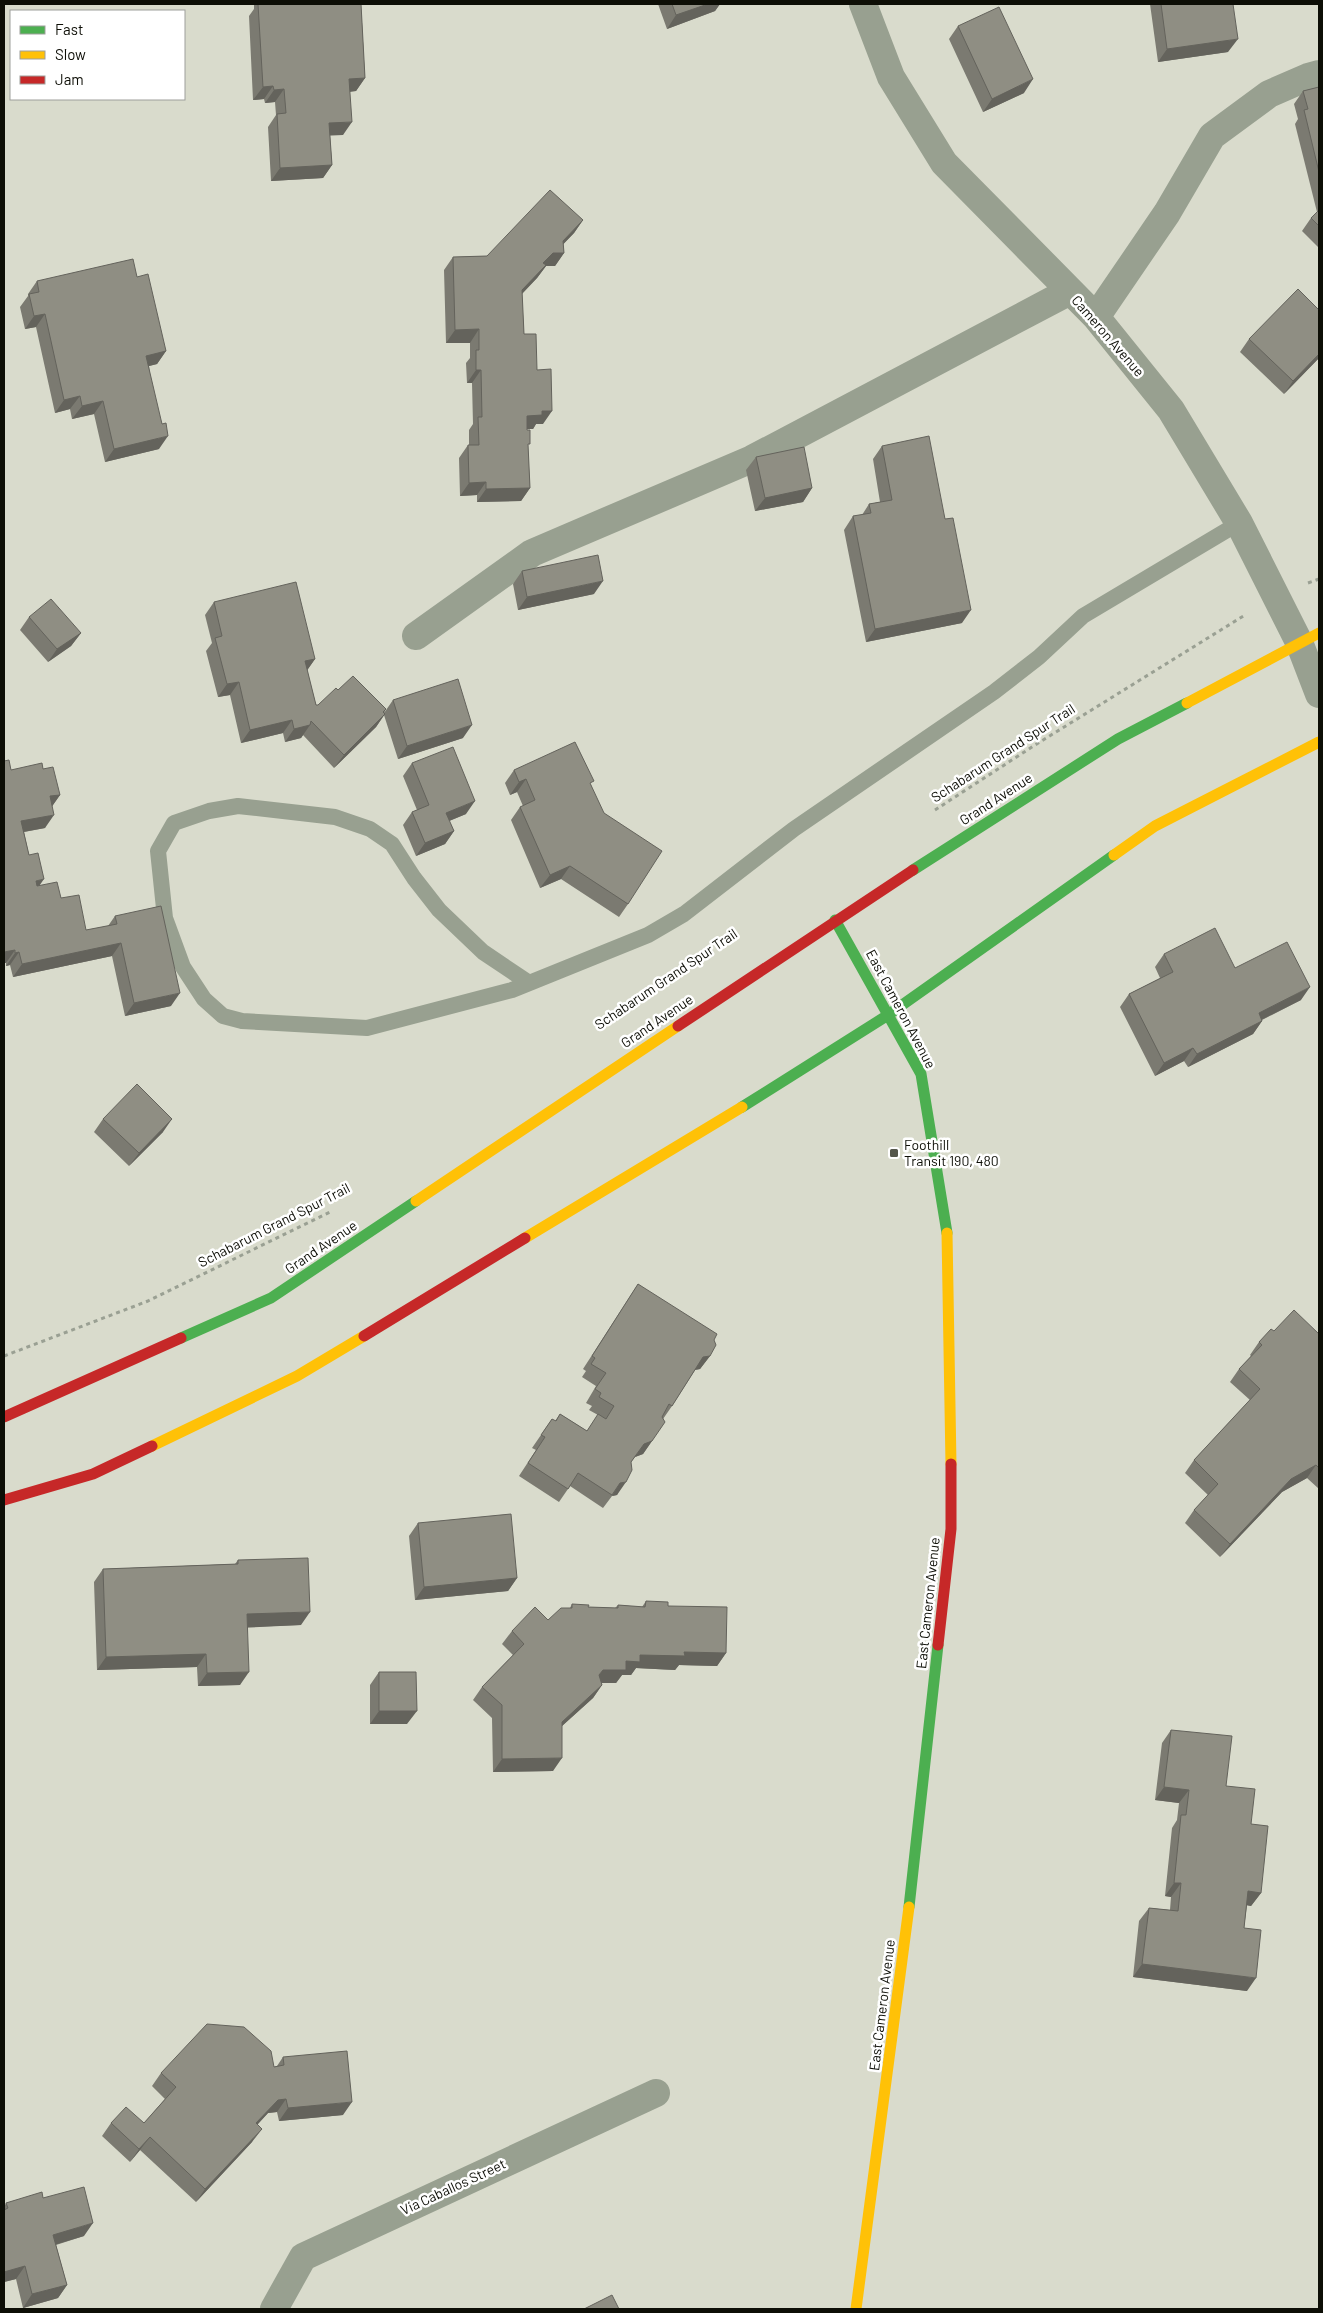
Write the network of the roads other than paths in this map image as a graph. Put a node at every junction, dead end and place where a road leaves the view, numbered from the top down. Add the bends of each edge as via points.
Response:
1 (863, 4) edge
2 (1319, 74) edge
3 (1070, 290) junction
4 (1096, 317) junction
5 (1239, 523) junction
6 (416, 636) dead end
7 (1309, 638) edge
8 (1319, 694) edge
9 (1319, 742) edge
10 (835, 920) junction
11 (529, 983) junction
12 (888, 1015) junction
13 (4, 1416) edge
14 (4, 1500) edge
15 (656, 2093) dead end
16 (274, 2309) edge
17 (856, 2309) edge

1 - 3 street, Cameron Avenue via 891,77 944,163
2 - 4 street via 1269,94 1212,136 1168,213
3 - 4 street, Cameron Avenue
3 - 6 street via 752,459 532,553
4 - 5 street, Cameron Avenue via 1171,410
5 - 7 street, Cameron Avenue via 1276,597
5 - 11 lane via 1083,616 994,692 794,829 684,914 648,935
7 - 8 street, Cameron Avenue
7 - 10 main road, Grand Avenue via 1118,739
9 - 12 main road via 1155,826
10 - 12 main road, East Cameron Avenue
10 - 13 main road, Grand Avenue via 271,1298
11 - 11 lane via 366,1028 242,1021 223,1016 204,999 183,967 165,918 158,851 174,823 209,811 238,806 335,817 370,829 392,844 414,878 446,916 483,952
12 - 14 main road via 738,1110 297,1376 93,1474
12 - 17 main road, East Cameron Avenue via 921,1074 949,1242 951,1529 904,1952
15 - 16 street, Via Caballos Street via 303,2257

